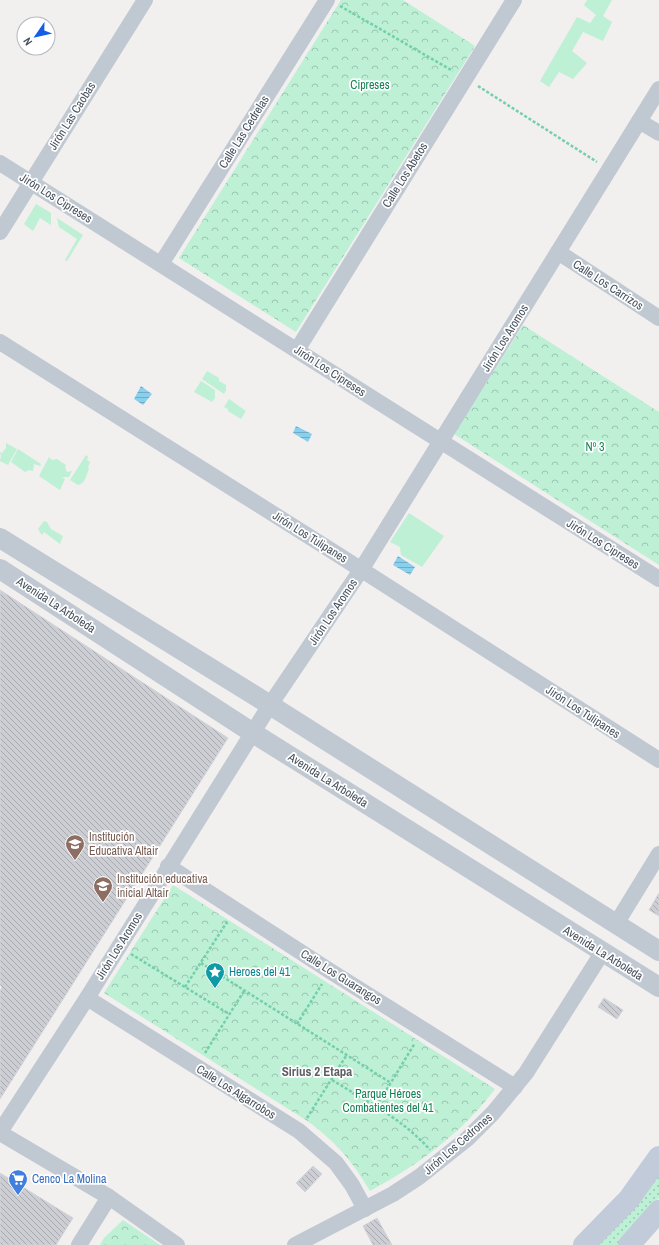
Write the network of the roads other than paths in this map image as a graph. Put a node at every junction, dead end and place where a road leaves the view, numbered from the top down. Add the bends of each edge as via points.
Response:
1 (145, 0) edge
2 (514, 0) edge
3 (332, 2) edge
4 (659, 89) edge
5 (639, 121) junction
6 (659, 133) edge
7 (0, 163) edge
8 (30, 182) junction
9 (0, 232) edge
10 (558, 252) junction
11 (161, 264) junction
12 (659, 318) edge
13 (0, 342) edge
14 (297, 350) junction
15 (440, 442) junction
16 (0, 538) edge
17 (0, 569) edge
18 (361, 570) junction
19 (659, 579) edge
20 (270, 705) junction
21 (253, 733) junction
22 (659, 760) edge
23 (659, 854) edge
24 (168, 866) junction
25 (616, 924) junction
26 (659, 951) edge
27 (602, 952) junction
28 (659, 987) edge
29 (87, 998) junction
30 (516, 1086) junction
31 (0, 1133) edge
32 (659, 1157) edge
33 (109, 1197) junction
34 (365, 1209) junction
35 (659, 1211) edge
36 (79, 1245) edge
37 (177, 1245) edge
38 (295, 1245) edge
39 (584, 1245) edge
40 (629, 1245) edge

1 - 8 street, Jirón Las Caobas
2 - 14 street, Calle Los Abetos
3 - 11 street, Calle Las Cedrelas
4 - 5 street, Jirón Los Aromos
5 - 6 street
5 - 10 street, Jirón Los Aromos
7 - 8 street, Jirón Los Cipreses
8 - 9 street, Jirón Las Caobas
8 - 11 street, Jirón Los Cipreses
10 - 12 street, Calle Los Carrizos
10 - 15 street, Jirón Los Aromos
11 - 14 street, Jirón Los Cipreses
13 - 18 street, Jirón Los Tulipanes
14 - 15 street, Jirón Los Cipreses
15 - 18 street, Jirón Los Aromos
15 - 19 street, Jirón Los Cipreses
16 - 20 street
17 - 21 street, Avenida La Arboleda
18 - 20 street, Jirón Los Aromos
18 - 22 street, Jirón Los Tulipanes
20 - 21 street, Jirón Los Aromos
20 - 25 street
21 - 24 street, Jirón Los Aromos
21 - 27 street, Avenida La Arboleda
23 - 25 street
24 - 29 street, Jirón Los Aromos
24 - 30 street, Calle Los Guarangos via 330,971
25 - 26 street
27 - 28 street, Avenida La Arboleda
27 - 30 street, Jirón Los Cedrones
29 - 31 street, Jirón Los Aromos
29 - 34 street, Calle Los Algarrobos via 299,1131 336,1163
30 - 34 street, Jirón Los Cedrones via 493,1113 439,1163
31 - 33 street
32 - 39 main road via 629,1198
33 - 36 street
33 - 37 street
34 - 38 street, Jirón Los Cedrones
35 - 40 main road

